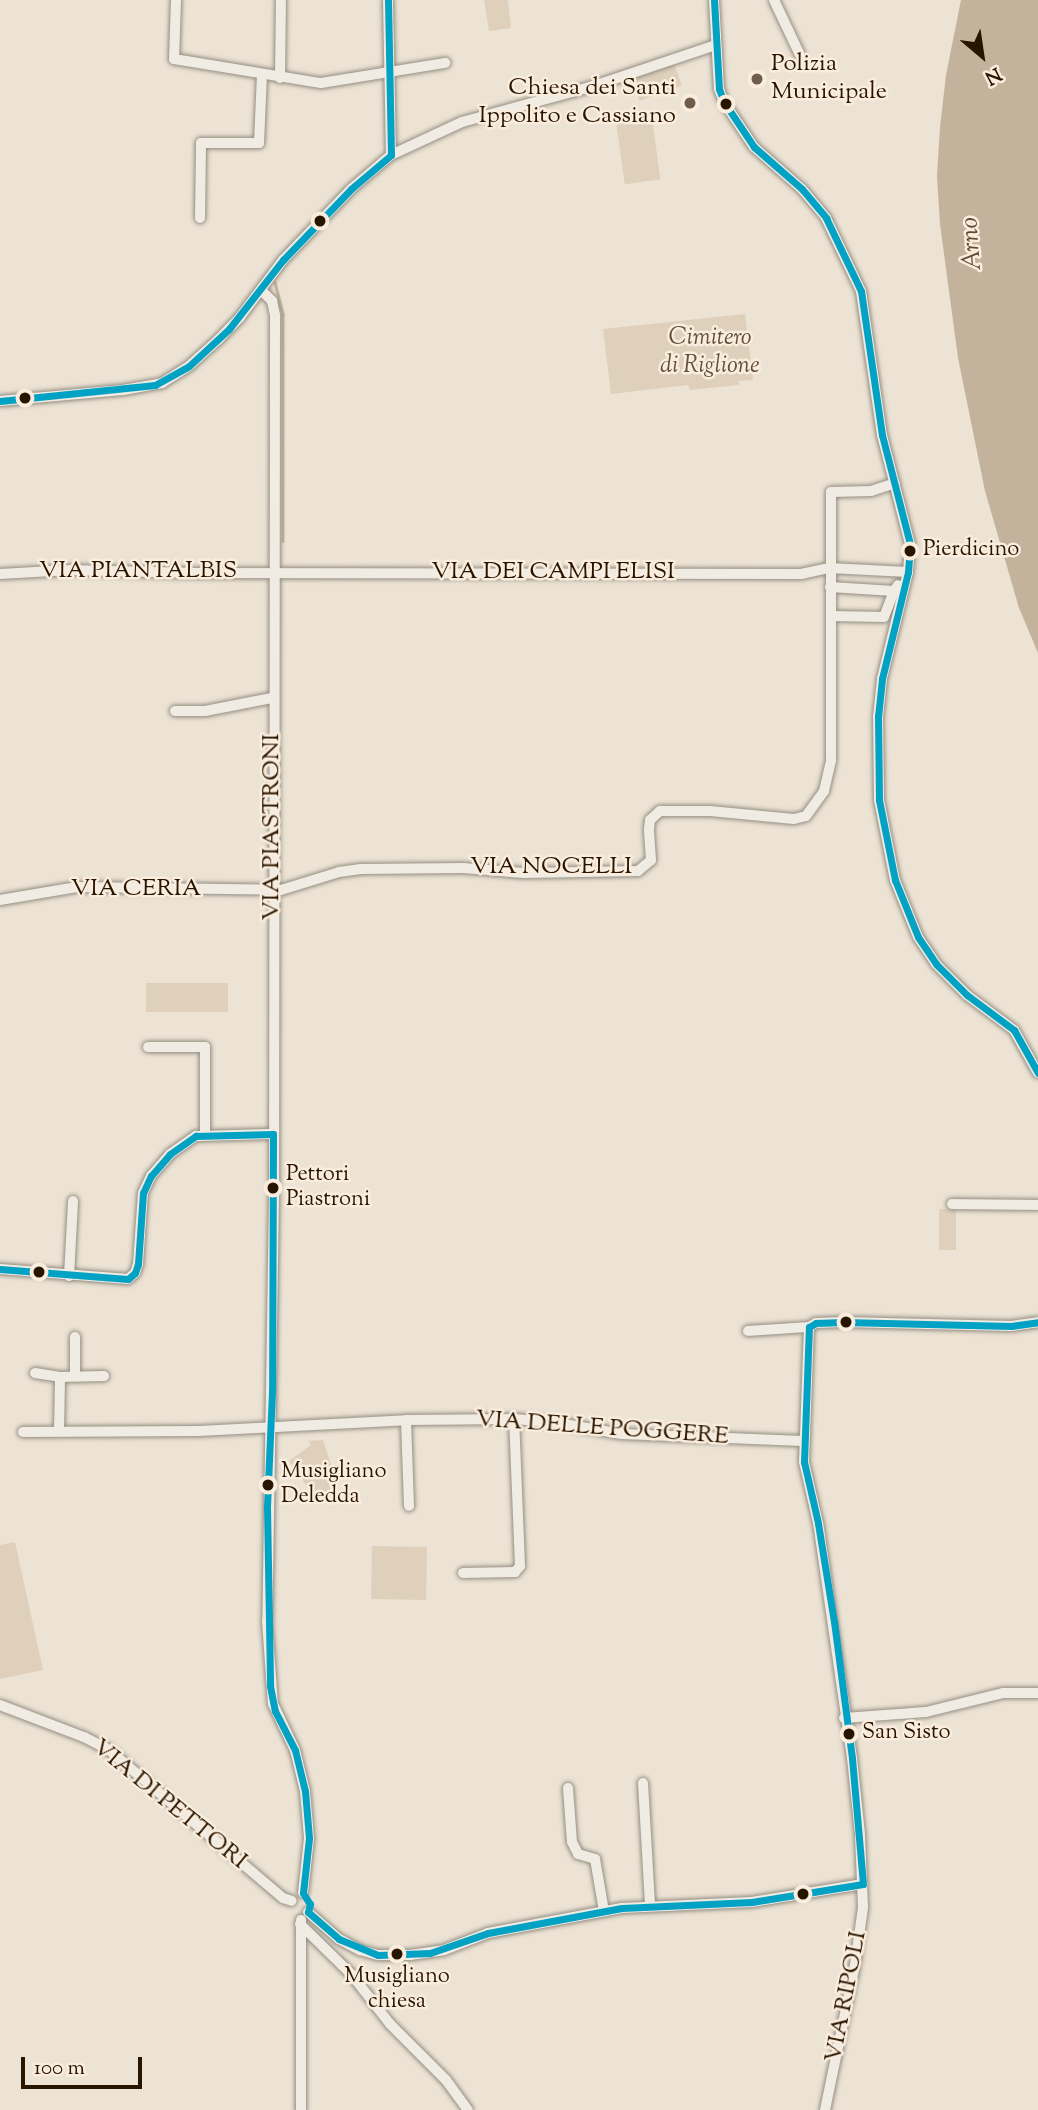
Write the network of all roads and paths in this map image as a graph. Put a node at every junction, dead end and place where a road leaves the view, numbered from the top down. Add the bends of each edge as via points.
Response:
1 (176, 0) edge
2 (281, 0) edge
3 (388, 0) edge
4 (714, 0) edge
5 (774, 0) edge
6 (716, 45) junction
7 (800, 55) dead end
8 (445, 63) dead end
9 (389, 74) junction
10 (262, 75) junction
11 (280, 78) junction
12 (391, 155) junction
13 (200, 218) dead end
14 (261, 290) junction
15 (0, 401) edge
16 (895, 484) junction
17 (829, 568) junction
18 (276, 572) junction
19 (0, 574) edge
20 (907, 576) junction
21 (831, 587) junction
22 (894, 591) junction
23 (831, 616) junction
24 (272, 698) junction
25 (175, 710) dead end
26 (273, 891) junction
27 (0, 900) edge
28 (148, 1047) dead end
29 (1038, 1073) edge
30 (273, 1134) junction
31 (205, 1135) junction
32 (73, 1201) dead end
33 (952, 1204) dead end
34 (1038, 1205) edge
35 (0, 1269) edge
36 (69, 1276) junction
37 (1038, 1322) edge
38 (809, 1327) junction
39 (748, 1331) dead end
40 (75, 1337) dead end
41 (35, 1373) dead end
42 (75, 1376) junction
43 (104, 1376) dead end
44 (60, 1377) junction
45 (514, 1419) junction
46 (406, 1420) junction
47 (270, 1427) junction
48 (59, 1431) junction
49 (23, 1432) dead end
50 (803, 1441) junction
51 (409, 1506) dead end
52 (463, 1573) dead end
53 (1038, 1693) edge
54 (0, 1705) edge
55 (844, 1718) junction
56 (643, 1783) dead end
57 (568, 1788) dead end
58 (863, 1884) junction
59 (303, 1893) junction
60 (292, 1901) junction
61 (650, 1904) junction
62 (604, 1911) junction
63 (303, 1917) junction
64 (301, 2110) edge
65 (468, 2110) edge
66 (825, 2110) edge

1 - 10 street via 174,59
2 - 11 street
3 - 9 street
4 - 6 street
5 - 7 street
6 - 12 street via 594,86 462,122
6 - 16 street via 719,89 737,125 760,153 814,201 854,273
8 - 9 street
9 - 11 street via 327,83
9 - 12 street
10 - 11 street
10 - 13 street via 259,143 201,143
12 - 14 street via 342,198
14 - 15 street via 212,346 162,383
14 - 18 street, VIA PIASTRONI via 272,301 275,315
16 - 17 street, VIA NOCELLI via 871,491 831,492
16 - 20 street via 910,544
17 - 18 street, VIA DEI CAMPI ELISI via 801,574
17 - 20 street
17 - 21 street, VIA NOCELLI
18 - 19 street, VIA PIANTALBIS via 58,569
18 - 24 street, VIA PIASTRONI
20 - 22 street
20 - 29 street via 882,679 878,716 879,800 895,880 918,937 936,964 967,995 1014,1030
21 - 22 street
21 - 23 street, VIA NOCELLI
22 - 23 street via 884,617
23 - 26 street, VIA NOCELLI via 830,771 824,791 806,816 660,811 650,820 651,860 638,871 361,869
24 - 25 street via 205,710
24 - 26 street, VIA PIASTRONI
26 - 27 street, VIA CERIA via 77,887
26 - 30 street, VIA PIASTRONI
28 - 31 street via 205,1047
30 - 31 street
30 - 47 street, VIA PIASTRONI
31 - 36 street via 180,1145 147,1182 141,1200 138,1264 132,1276 121,1280
32 - 36 street
33 - 34 street
35 - 36 street
37 - 38 street via 1011,1326 843,1322
38 - 39 street
38 - 50 street, VIA RIPOLI
40 - 42 street
41 - 44 street
42 - 43 street
42 - 44 street
44 - 48 street
45 - 46 street, VIA DELLE POGGERE
45 - 50 street, VIA DELLE POGGERE via 622,1434
45 - 52 street via 520,1566 515,1572
46 - 47 street, VIA DELLE POGGERE
46 - 51 street
47 - 48 street, VIA DELLE POGGERE
47 - 59 street, VIA PIASTRONI via 268,1660 273,1704 295,1750 305,1791 309,1838
48 - 49 street, VIA DELLE POGGERE
50 - 55 street, VIA RIPOLI via 834,1622
53 - 55 street via 993,1694 926,1712
54 - 60 street, VIA DI PETTORI via 109,1750
55 - 58 street, VIA RIPOLI
56 - 61 street
57 - 62 street via 572,1842 578,1854 595,1859
58 - 61 street via 752,1902
58 - 66 street, VIA RIPOLI via 855,1965
59 - 60 street via 297,1893
59 - 63 street via 310,1904
60 - 63 street
61 - 62 street
62 - 63 street via 488,1933 444,1950 394,1955 360,1950
63 - 64 street
63 - 65 street

